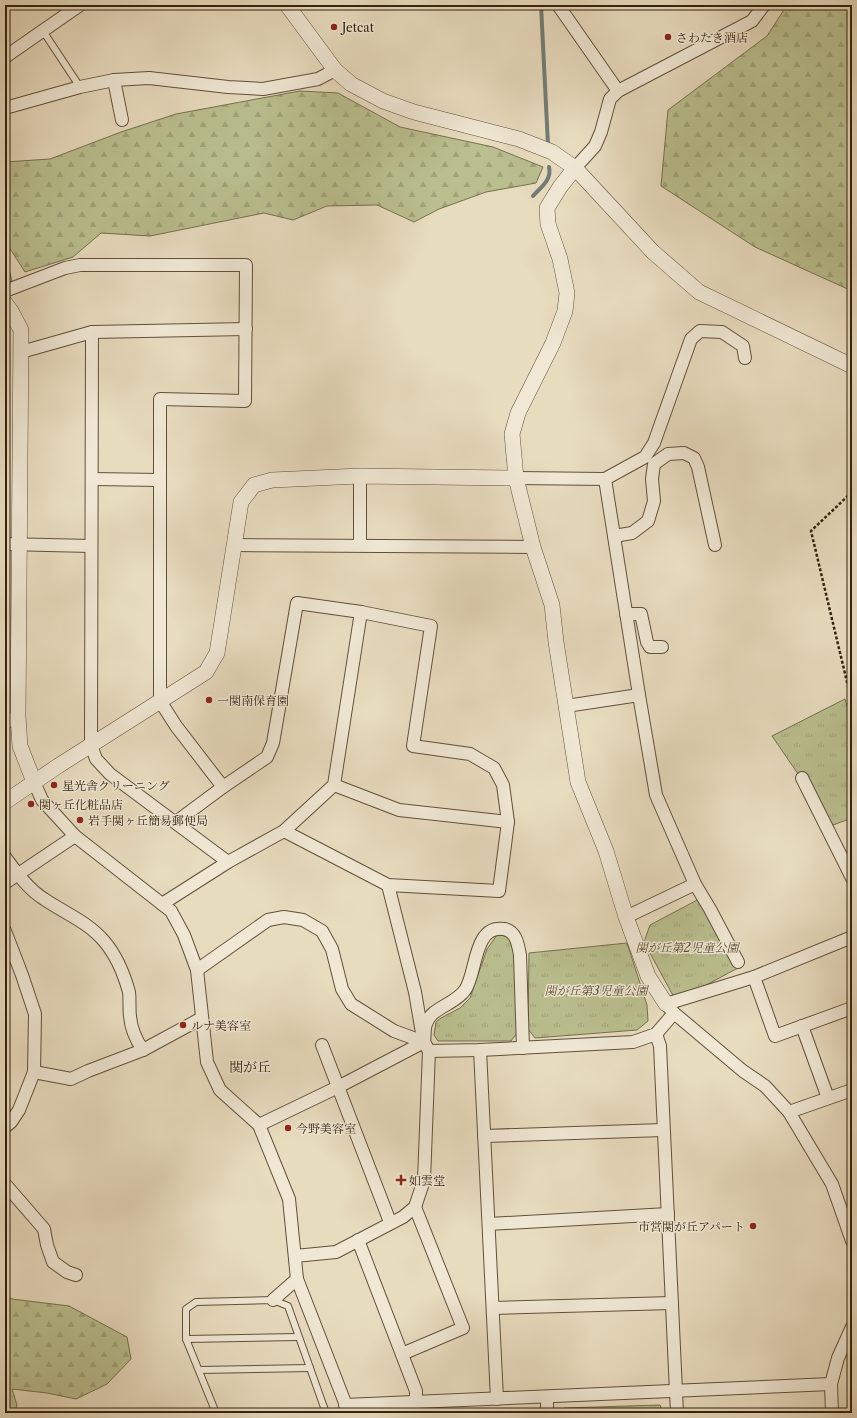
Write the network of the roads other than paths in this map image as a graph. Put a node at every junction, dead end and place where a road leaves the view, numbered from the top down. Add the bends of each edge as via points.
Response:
1 (80, 5) edge
2 (287, 5) edge
3 (558, 5) edge
4 (764, 5) edge
5 (43, 31) junction
6 (7, 51) edge
7 (335, 70) junction
8 (114, 80) junction
9 (80, 87) junction
10 (618, 91) junction
11 (5, 108) edge
12 (122, 120) dead end
13 (575, 168) junction
14 (5, 291) edge
15 (5, 303) edge
16 (246, 329) junction
17 (92, 332) junction
18 (21, 352) junction
19 (745, 358) dead end
20 (852, 366) edge
21 (360, 476) junction
22 (516, 478) junction
23 (92, 479) junction
24 (605, 479) junction
25 (160, 480) junction
26 (614, 536) junction
27 (5, 544) edge
28 (20, 544) junction
29 (234, 544) junction
30 (360, 545) junction
31 (715, 545) dead end
32 (92, 546) junction
33 (533, 547) junction
34 (361, 612) junction
35 (626, 614) junction
36 (662, 647) dead end
37 (639, 696) junction
38 (160, 701) junction
39 (566, 706) junction
40 (18, 716) junction
41 (5, 723) edge
42 (91, 745) junction
43 (802, 778) dead end
44 (34, 782) junction
45 (334, 785) junction
46 (223, 787) junction
47 (5, 802) edge
48 (176, 822) junction
49 (508, 822) junction
50 (284, 831) junction
51 (75, 836) junction
52 (5, 857) edge
53 (228, 862) junction
54 (17, 874) junction
55 (852, 878) edge
56 (5, 883) edge
57 (695, 884) junction
58 (388, 885) junction
59 (162, 904) junction
60 (626, 917) junction
61 (5, 931) edge
62 (852, 937) edge
63 (9, 958) edge
64 (738, 962) dead end
65 (198, 970) junction
66 (754, 977) junction
67 (670, 1008) junction
68 (852, 1008) edge
69 (202, 1018) junction
70 (802, 1026) junction
71 (656, 1034) junction
72 (322, 1045) dead end
73 (426, 1046) junction
74 (523, 1048) junction
75 (143, 1050) junction
76 (480, 1050) junction
77 (34, 1072) junction
78 (338, 1087) junction
79 (852, 1090) edge
80 (828, 1098) junction
81 (789, 1112) junction
82 (259, 1125) junction
83 (5, 1127) edge
84 (663, 1130) junction
85 (484, 1136) junction
86 (5, 1184) edge
87 (415, 1207) junction
88 (668, 1214) junction
89 (390, 1222) junction
90 (489, 1224) junction
91 (358, 1240) junction
92 (852, 1241) edge
93 (296, 1256) junction
94 (76, 1275) dead end
95 (297, 1279) junction
96 (273, 1300) junction
97 (672, 1303) junction
98 (493, 1308) junction
99 (852, 1327) edge
100 (298, 1337) junction
101 (186, 1339) junction
102 (402, 1354) junction
103 (310, 1368) junction
104 (199, 1370) junction
105 (831, 1384) junction
106 (676, 1392) junction
107 (547, 1397) junction
108 (497, 1399) junction
109 (416, 1402) junction
110 (347, 1409) edge
111 (216, 1413) edge
112 (326, 1413) edge
113 (547, 1413) edge
114 (677, 1413) edge
115 (832, 1413) edge

1 - 5 street
2 - 7 street
3 - 10 street
4 - 10 street via 752,21
5 - 6 street
5 - 9 lane
7 - 8 street via 318,79 263,89 149,78
7 - 13 street via 352,84 382,101 414,112 519,139 552,152
8 - 9 street
8 - 12 street
9 - 11 street
10 - 13 street via 610,99 595,146
13 - 20 street via 653,252 699,292
13 - 22 street via 547,208 548,224 560,259 567,293 565,311 518,414 512,434
14 - 16 street via 65,268 80,265 246,265
15 - 18 street via 21,330
16 - 17 street
16 - 25 street via 245,401 160,399
17 - 18 street
17 - 23 street
18 - 28 street
19 - 24 street via 743,346 722,332 700,331 691,339 654,442 645,457
21 - 22 street
21 - 29 street via 272,480 254,485 241,502
21 - 30 street
22 - 24 street
22 - 33 street
23 - 25 street
23 - 32 street
24 - 26 street
25 - 38 street
26 - 31 street via 632,533 648,521 654,502 654,464 668,454 684,453 694,458 698,467
26 - 35 street
27 - 28 street
28 - 32 street
28 - 40 street
29 - 30 street
29 - 38 street via 217,653 206,672
30 - 33 street
32 - 42 street
33 - 39 street via 552,605
34 - 45 street
34 - 46 street via 297,604 273,743 267,757
34 - 49 street via 430,626 413,746 470,754 494,768 503,785
35 - 36 street via 641,614 650,647
35 - 37 street
37 - 39 street
37 - 57 street via 656,795
38 - 42 street
38 - 46 street
39 - 60 street via 578,782 606,851
40 - 41 street
40 - 44 street via 20,746
42 - 44 street
42 - 48 street via 96,759 110,774
43 - 55 street
44 - 47 street
44 - 51 street via 42,800
45 - 49 street via 399,810
45 - 50 street
46 - 48 street
48 - 53 street
49 - 58 street via 499,890
50 - 53 street
50 - 58 street
51 - 54 street
51 - 59 street
52 - 54 street
53 - 59 street
54 - 56 street
54 - 75 street via 42,898 85,924 103,940 114,955 129,993 130,1019 136,1039
57 - 60 street
57 - 64 street
58 - 73 street
59 - 65 street via 171,911
60 - 67 street via 648,976
61 - 63 street
62 - 66 street
63 - 77 street via 22,974 35,1014
65 - 69 street
65 - 73 street via 268,920 284,917 304,920 322,931 332,949 342,989 352,1004 394,1031
66 - 67 street
66 - 70 street via 775,1036
67 - 71 street
67 - 81 street via 765,1086
68 - 70 street
69 - 75 street
69 - 82 street via 207,1062 220,1090
70 - 80 street
71 - 74 street via 633,1042
71 - 84 street via 660,1046
72 - 78 street
73 - 74 street via 426,1023 438,1009 457,999 466,990 482,941 487,932 496,928 509,929 518,942
73 - 76 street
73 - 78 street
73 - 87 street via 424,1180
74 - 76 street
75 - 77 street via 71,1079
76 - 85 street
77 - 83 street via 19,1110
78 - 82 street
78 - 89 street
79 - 80 street
80 - 81 street
81 - 92 street via 832,1184
82 - 93 street via 289,1199
84 - 85 street
84 - 88 street
85 - 90 street
86 - 94 street via 44,1228 53,1262
87 - 89 street via 403,1217
87 - 102 street via 463,1328
88 - 90 street
88 - 97 street
89 - 91 street
90 - 98 street
91 - 93 street via 336,1252
91 - 102 street
93 - 95 street
95 - 96 street
95 - 110 street
96 - 100 lane via 288,1306
96 - 101 lane via 196,1302 186,1309
97 - 98 street
97 - 106 street
98 - 108 street
99 - 105 street via 838,1358
100 - 101 lane
100 - 103 lane
101 - 104 lane
102 - 109 street via 416,1391
103 - 104 lane
103 - 112 lane
104 - 111 lane
105 - 106 street
105 - 115 street
106 - 107 street
106 - 114 street
107 - 108 street
107 - 113 street
108 - 109 street
109 - 110 street

